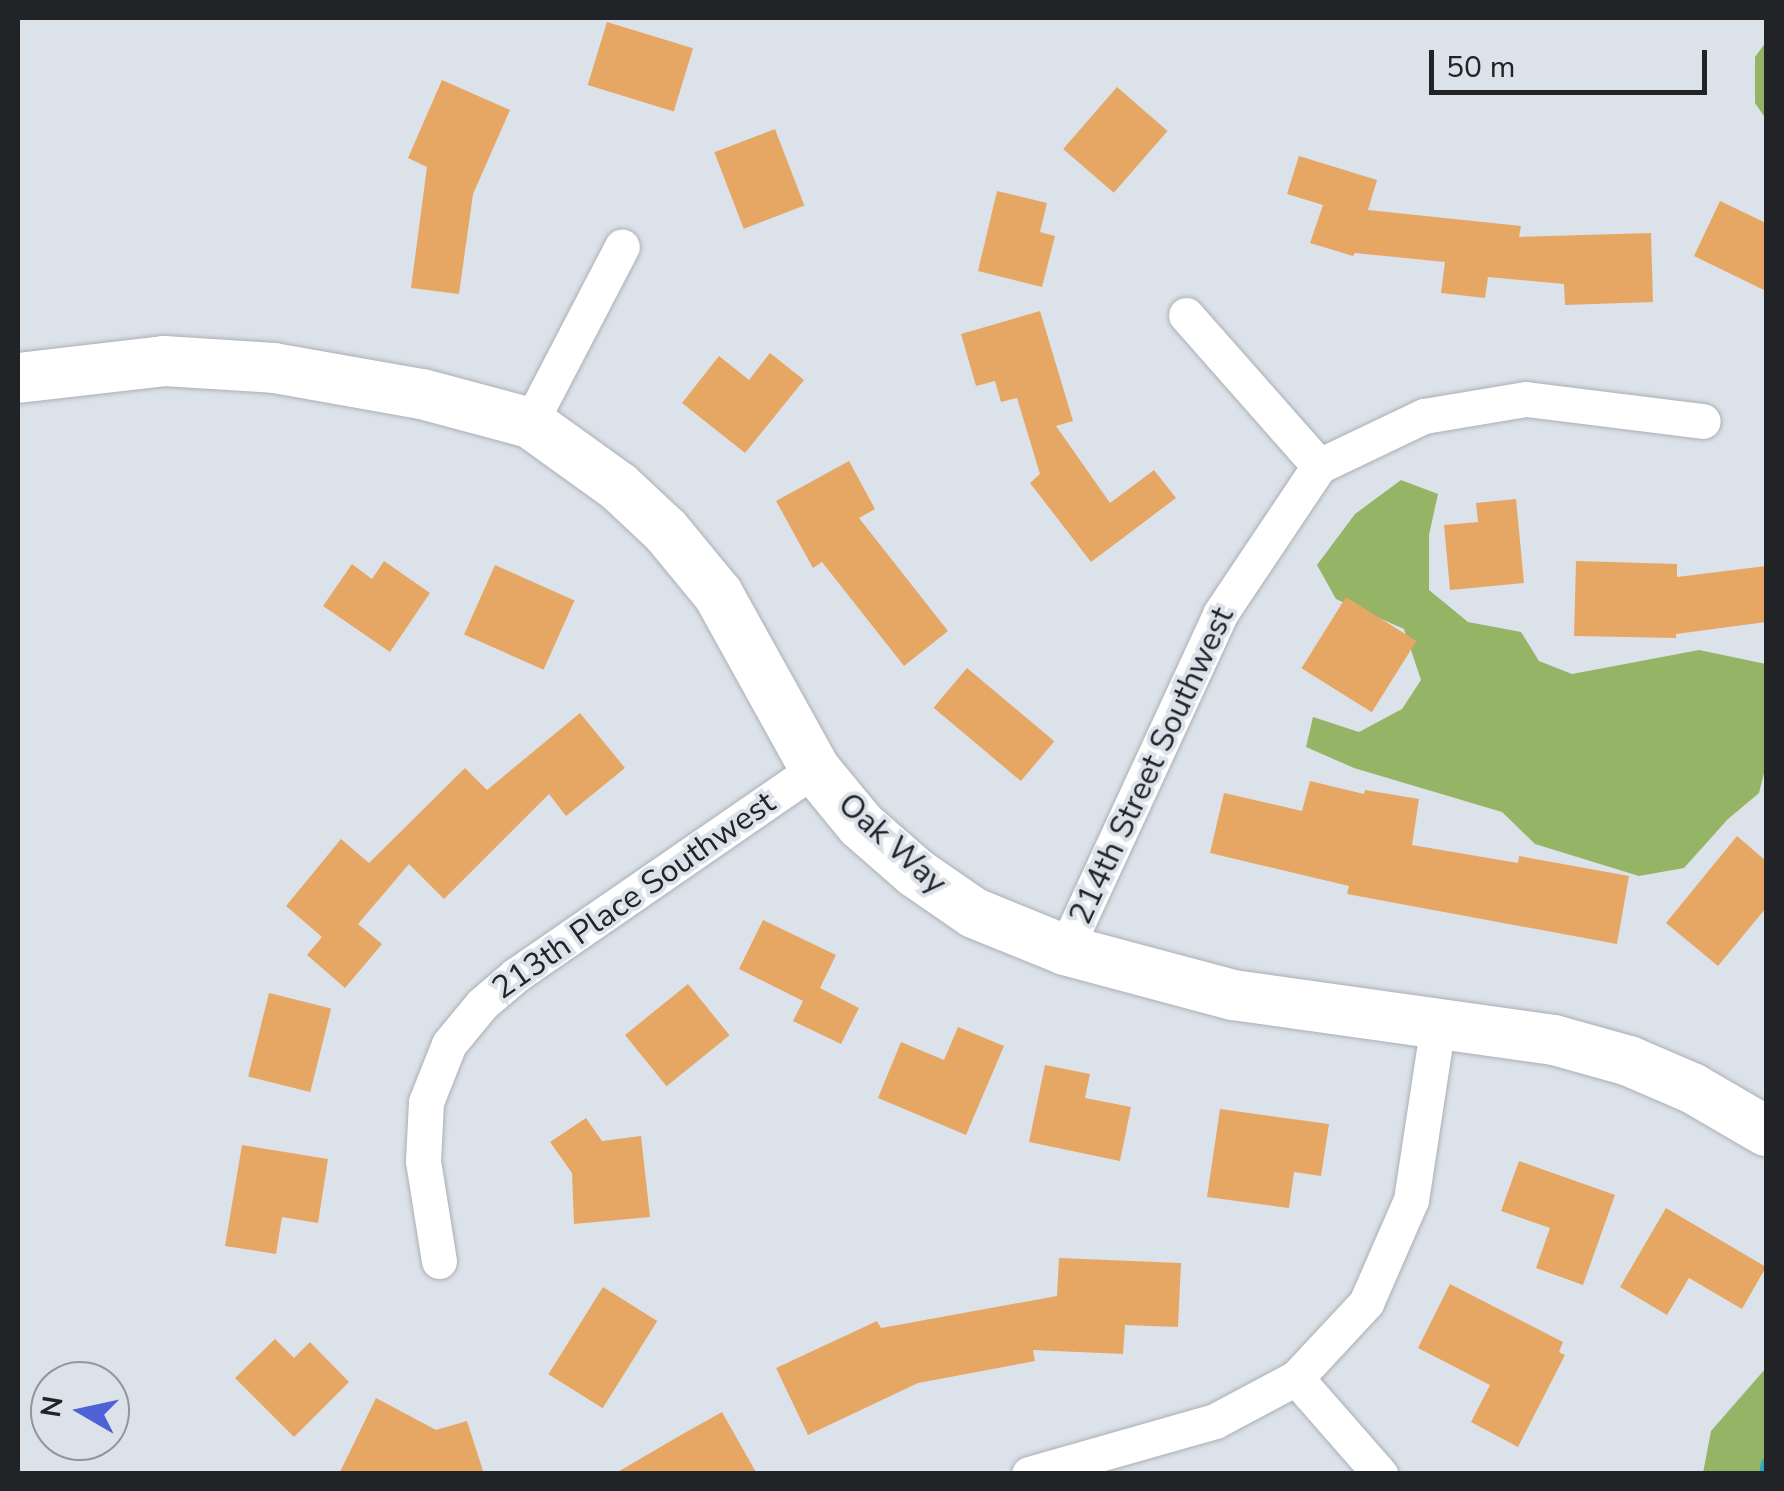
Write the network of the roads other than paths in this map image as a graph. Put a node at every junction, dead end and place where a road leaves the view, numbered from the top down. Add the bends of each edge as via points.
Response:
1 (622, 246) dead end
2 (1186, 315) dead end
3 (18, 378) edge
4 (1703, 421) dead end
5 (530, 423) junction
6 (1319, 466) junction
7 (816, 770) junction
8 (1066, 950) junction
9 (1438, 1023) junction
10 (1762, 1117) edge
11 (439, 1260) dead end
12 (1296, 1378) junction
13 (1029, 1474) edge
14 (1380, 1474) edge

1 - 5 street
2 - 6 street
3 - 5 street, Oak Way via 164,361 274,368 422,394
4 - 6 street via 1526,399 1424,416
5 - 7 street, Oak Way via 619,487 718,594
6 - 8 street, 214th Street Southwest via 1220,614
7 - 8 street, Oak Way via 861,825 916,873 974,913
7 - 11 street, 213th Place Southwest via 516,975 450,1044 426,1102 423,1161
8 - 9 street, Oak Way via 1233,995
9 - 10 street, Oak Way via 1554,1040 1630,1061
9 - 12 street via 1411,1200 1366,1303
12 - 13 street via 1216,1421
12 - 14 street

